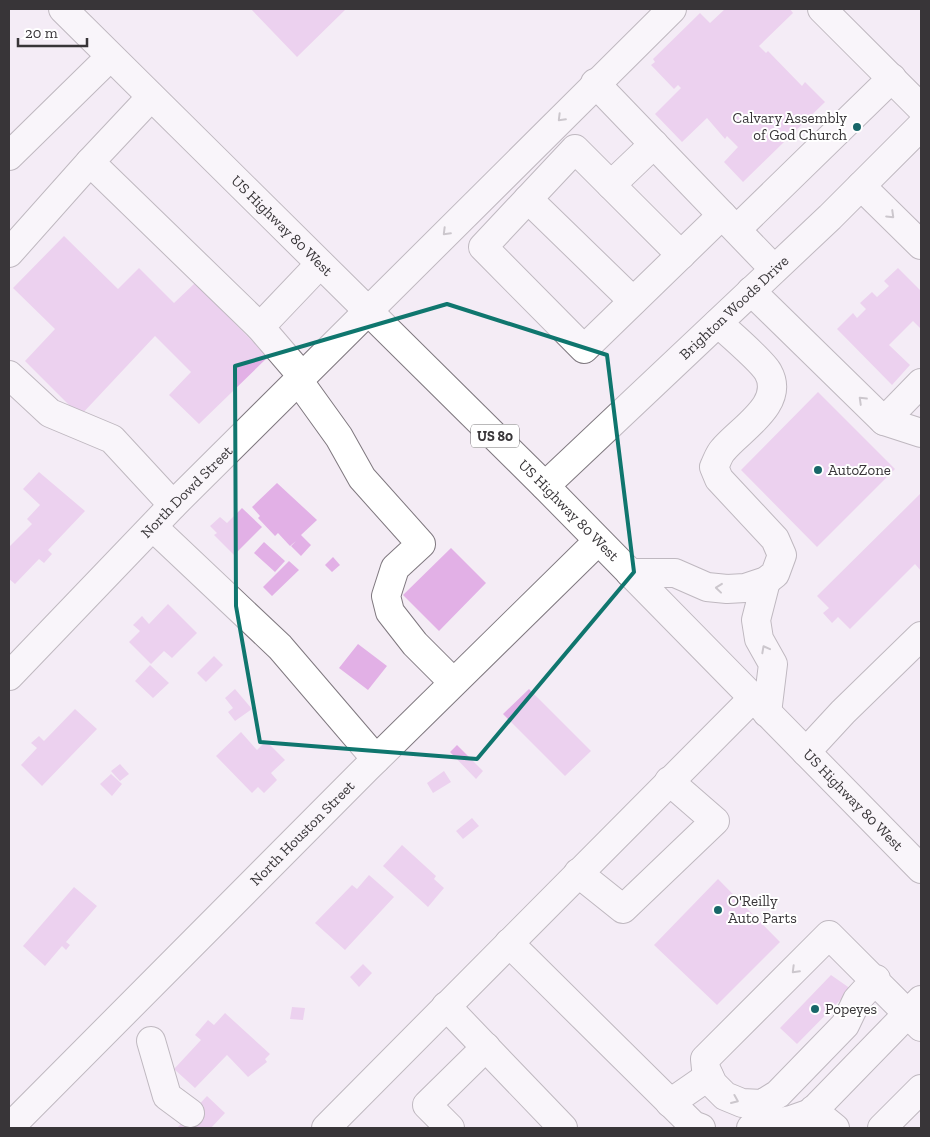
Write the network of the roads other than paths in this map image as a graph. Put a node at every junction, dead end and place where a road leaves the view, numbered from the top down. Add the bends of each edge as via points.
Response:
1 (63, 9) edge
2 (672, 9) edge
3 (822, 9) edge
4 (110, 56) junction
5 (892, 78) junction
6 (595, 83) junction
7 (151, 97) junction
8 (921, 108) edge
9 (921, 126) edge
10 (654, 144) junction
11 (9, 156) edge
12 (90, 162) junction
13 (611, 186) junction
14 (861, 186) junction
15 (528, 199) junction
16 (730, 222) junction
17 (921, 245) edge
18 (9, 253) edge
19 (681, 255) junction
20 (320, 264) junction
21 (774, 269) junction
22 (751, 291) junction
23 (633, 301) junction
24 (367, 310) junction
25 (718, 323) junction
26 (260, 327) junction
27 (9, 375) edge
28 (300, 378) junction
29 (921, 384) edge
30 (884, 421) junction
31 (921, 433) edge
32 (545, 486) junction
33 (174, 505) junction
34 (153, 527) junction
35 (598, 541) junction
36 (630, 573) junction
37 (766, 581) junction
38 (921, 636) edge
39 (9, 676) edge
40 (453, 682) junction
41 (760, 706) junction
42 (806, 752) junction
43 (376, 759) junction
44 (670, 782) junction
45 (921, 869) edge
46 (578, 873) junction
47 (509, 942) junction
48 (876, 979) junction
49 (446, 1006) junction
50 (917, 1014) edge
51 (124, 1015) junction
52 (151, 1041) junction
53 (486, 1047) junction
54 (176, 1066) dead end
55 (709, 1076) junction
56 (921, 1089) edge
57 (670, 1103) junction
58 (813, 1110) junction
59 (190, 1113) dead end
60 (9, 1128) edge
61 (326, 1128) edge
62 (450, 1128) edge
63 (564, 1128) edge
64 (701, 1128) edge
65 (751, 1128) edge
66 (835, 1128) edge
67 (882, 1128) edge

1 - 4 street, US Highway 80 West / US 80
2 - 6 street, North Dowd Street
3 - 5 street
4 - 7 street, US Highway 80 West / US 80
4 - 11 street
5 - 8 street
5 - 16 street
6 - 10 street
6 -> 24 street, North Dowd Street
7 - 12 street
7 - 20 street, US Highway 80 West / US 80
9 - 14 street, Brighton Woods Drive
10 - 13 street
10 - 16 street
12 - 18 street
12 - 26 street
13 - 15 street via 575,149
13 - 19 street
14 -> 17 street
14 - 21 street, Brighton Woods Drive
15 - 23 street
15 - 23 street via 483,247 584,349
16 - 19 street
16 - 21 street
19 - 23 street
20 - 24 street, US Highway 80 West / US 80
20 - 26 street
21 - 22 street, Brighton Woods Drive
22 - 25 street, Brighton Woods Drive
30 -> 22 street
24 - 28 street, North Dowd Street
24 - 32 street, US Highway 80 West / US 80
25 - 32 street, Brighton Woods Drive
25 - 37 street via 768,372 772,389 767,404 722,450 714,467 719,479 775,539 782,554 776,574
26 - 28 street
27 - 33 street via 50,413 112,439
28 - 33 street, North Dowd Street
28 - 40 street via 362,478 421,544 395,568 386,596 390,612 414,644
29 - 30 street
30 - 31 street
32 - 35 street, US Highway 80 West / US 80
33 - 34 street, North Dowd Street
34 - 39 street, North Dowd Street
34 - 43 street via 280,647
35 - 36 street, US Highway 80 West / US 80
35 - 40 street, North Houston Street
37 -> 36 street via 756,586 727,589 707,587 675,573
36 - 41 street, US Highway 80 West / US 80
41 -> 37 street via 773,664 759,639 756,620
38 - 42 street
40 - 43 street, North Houston Street
41 - 42 street, US Highway 80 West / US 80
41 - 44 street
42 - 45 street, US Highway 80 West / US 80
43 - 51 street, North Houston Street
44 - 46 street
44 - 46 street via 715,820 623,909
46 - 47 street
47 - 49 street
47 - 57 street
48 - 50 street
55 -> 48 street via 725,1096 742,1103 762,1104 778,1094 845,1025 857,1000
48 -> 55 street via 829,935 706,1059
49 - 53 street
49 - 61 street
50 - 58 street
51 - 52 street
51 - 60 street, North Houston Street
52 - 54 street
52 - 59 street via 166,1096
53 - 62 street via 427,1105
53 - 63 street
55 - 57 street
56 - 67 street
57 - 64 street via 693,1126
58 - 65 street via 791,1120
58 - 66 street

